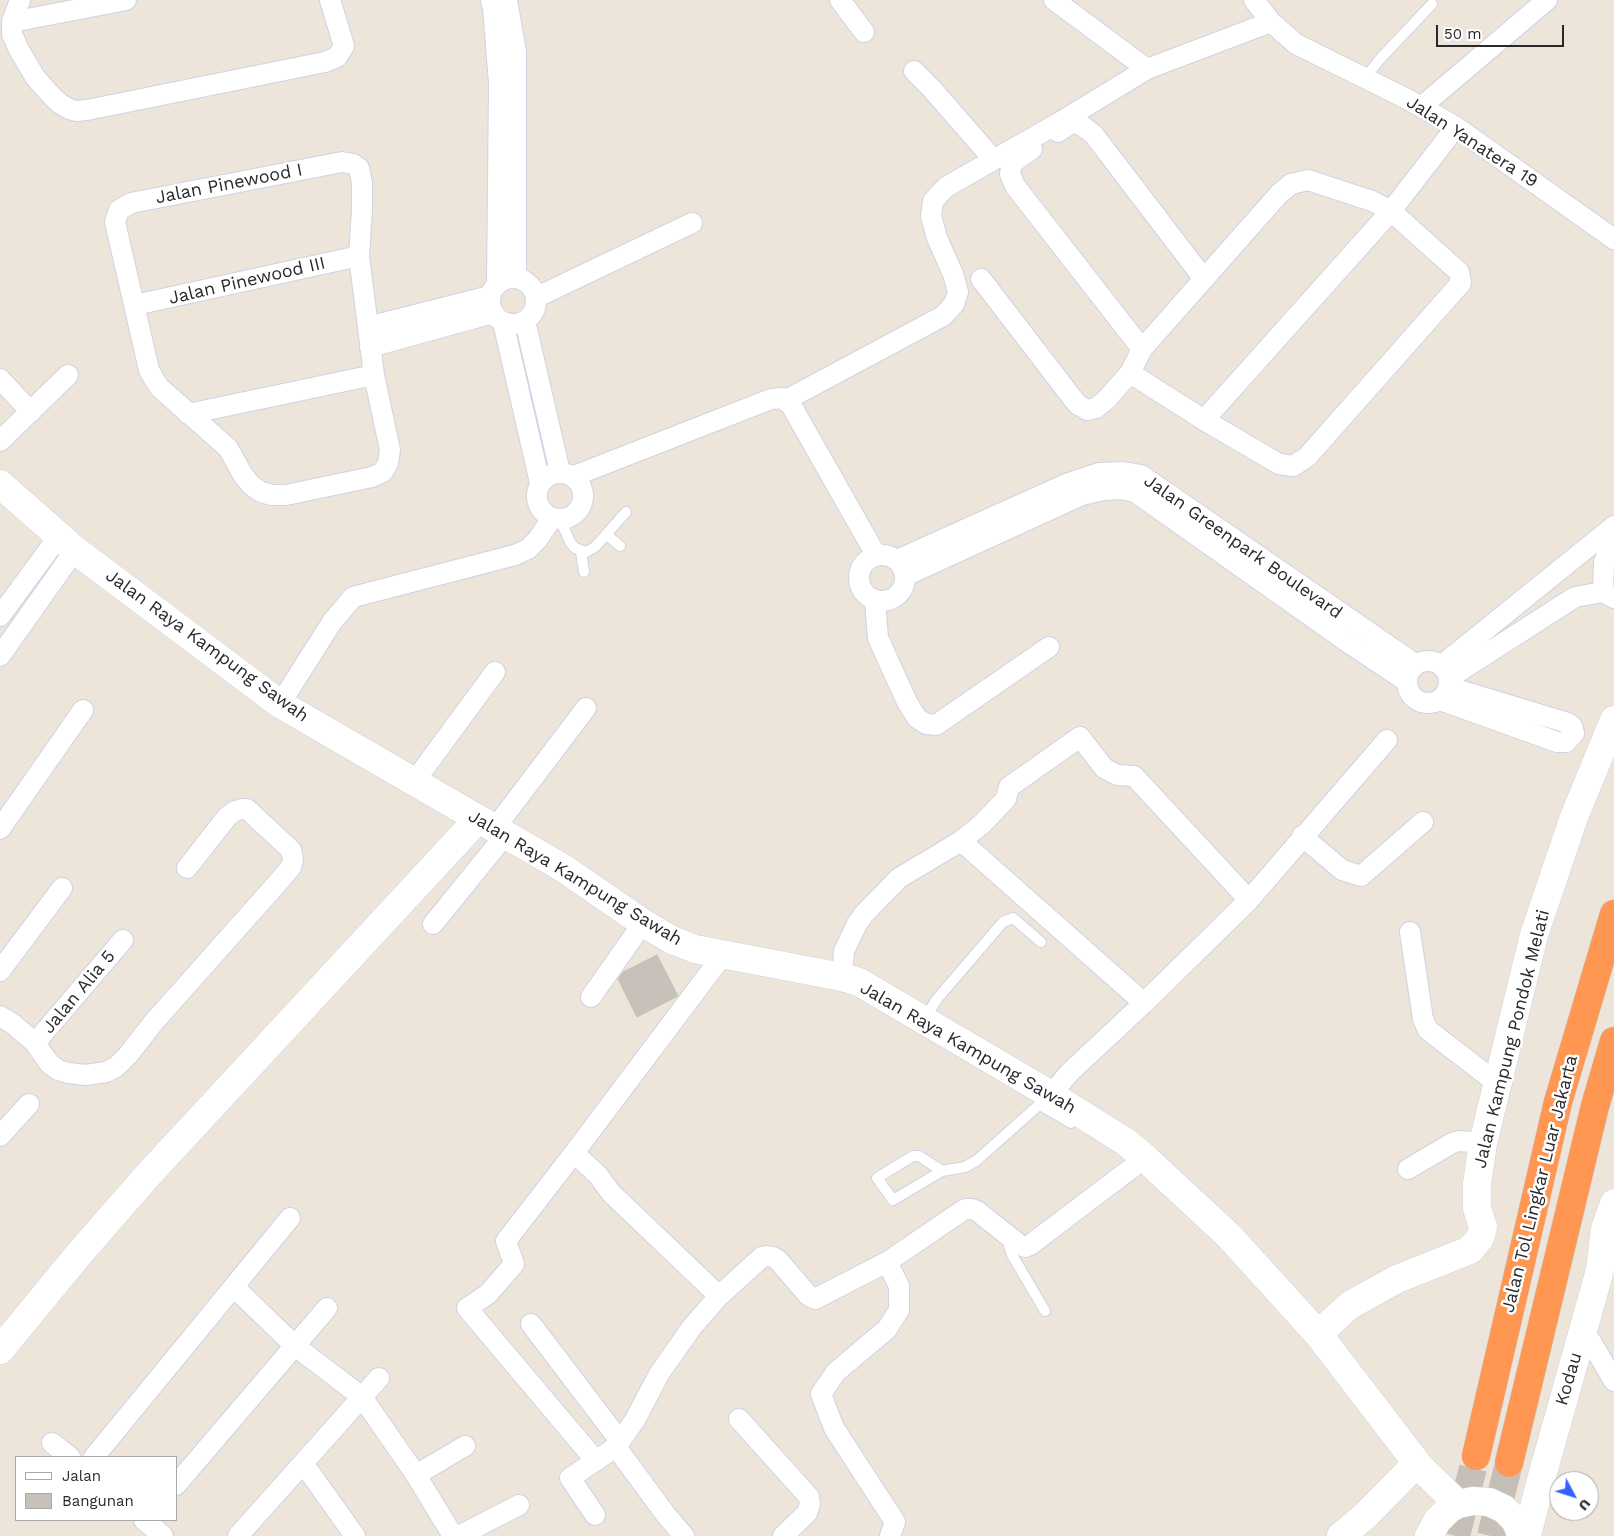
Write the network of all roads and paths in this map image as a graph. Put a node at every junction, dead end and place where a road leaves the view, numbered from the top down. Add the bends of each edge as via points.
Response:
1 (20, 0) edge
2 (126, 0) edge
3 (330, 0) edge
4 (491, 0) edge
5 (508, 0) edge
6 (840, 0) edge
7 (1054, 0) edge
8 (1254, 0) edge
9 (1547, 0) edge
10 (1432, 4) dead end
11 (12, 22) junction
12 (1271, 22) junction
13 (864, 32) dead end
14 (1147, 69) junction
15 (914, 71) dead end
16 (1365, 78) junction
17 (1421, 107) junction
18 (1456, 127) junction
19 (993, 159) junction
20 (1391, 211) junction
21 (692, 223) dead end
22 (1614, 239) edge
23 (359, 256) junction
24 (981, 279) dead end
25 (1204, 279) junction
26 (537, 297) junction
27 (500, 299) junction
28 (135, 306) junction
29 (525, 321) junction
30 (369, 337) junction
31 (1142, 349) junction
32 (1130, 373) junction
33 (68, 375) dead end
34 (374, 375) junction
35 (0, 379) edge
36 (786, 400) junction
37 (31, 412) junction
38 (188, 414) junction
39 (1204, 420) junction
40 (0, 441) edge
41 (572, 478) junction
42 (540, 483) junction
43 (0, 484) edge
44 (626, 512) dead end
45 (556, 519) junction
46 (1614, 526) edge
47 (607, 535) junction
48 (1614, 537) edge
49 (67, 543) junction
50 (620, 546) dead end
51 (582, 551) junction
52 (871, 558) junction
53 (901, 568) junction
54 (584, 572) dead end
55 (1543, 583) junction
56 (1608, 595) edge
57 (875, 601) junction
58 (1558, 607) junction
59 (0, 616) edge
60 (1049, 647) dead end
61 (0, 656) edge
62 (495, 672) dead end
63 (1410, 672) junction
64 (1445, 683) junction
65 (280, 704) junction
66 (586, 708) dead end
67 (83, 710) dead end
68 (1614, 720) edge
69 (1387, 740) dead end
70 (414, 782) junction
71 (1423, 822) dead end
72 (493, 827) junction
73 (0, 829) edge
74 (1302, 836) junction
75 (961, 841) junction
76 (186, 868) dead end
77 (62, 888) dead end
78 (1249, 900) junction
79 (1614, 914) edge
80 (643, 923) junction
81 (433, 924) dead end
82 (1410, 932) dead end
83 (123, 940) dead end
84 (1041, 942) dead end
85 (723, 955) junction
86 (0, 972) edge
87 (842, 977) junction
88 (591, 997) dead end
89 (1144, 1003) junction
90 (0, 1016) edge
91 (924, 1021) junction
92 (1614, 1041) edge
93 (35, 1043) junction
94 (1498, 1083) junction
95 (1045, 1100) junction
96 (29, 1104) dead end
97 (1081, 1129) dead end
98 (0, 1136) edge
99 (1483, 1143) junction
100 (1129, 1150) junction
101 (574, 1153) junction
102 (1408, 1169) dead end
103 (942, 1171) junction
104 (1614, 1203) edge
105 (290, 1218) dead end
106 (1009, 1236) junction
107 (1614, 1240) edge
108 (887, 1262) junction
109 (1600, 1270) junction
110 (234, 1287) junction
111 (719, 1296) junction
112 (327, 1308) dead end
113 (1045, 1311) dead end
114 (531, 1324) dead end
115 (1318, 1334) junction
116 (1582, 1334) junction
117 (295, 1346) junction
118 (0, 1350) edge
119 (379, 1378) dead end
120 (1614, 1382) edge
121 (362, 1397) junction
122 (739, 1419) dead end
123 (52, 1443) dead end
124 (618, 1444) junction
125 (465, 1446) dead end
126 (69, 1456) edge
127 (95, 1456) edge
128 (1476, 1456) tunnel mouth
129 (596, 1461) junction
130 (303, 1463) junction
131 (1509, 1463) tunnel mouth
132 (1419, 1465) junction
133 (416, 1475) junction
134 (178, 1483) edge
135 (1538, 1488) junction
136 (519, 1504) dead end
137 (1504, 1509) junction
138 (595, 1514) dead end
139 (1441, 1520) edge
140 (147, 1521) edge
141 (246, 1533) edge
142 (163, 1536) edge
143 (355, 1536) edge
144 (452, 1536) edge
145 (458, 1536) edge
146 (684, 1536) edge
147 (783, 1536) edge
148 (890, 1536) edge
149 (1341, 1536) edge
150 (1522, 1536) edge
151 (1527, 1536) edge

1 - 11 street
2 - 11 street
3 - 11 street via 344,46 337,57 76,111 59,103 35,77 12,34
4 - 27 street via 499,83
5 - 27 street via 516,52
6 - 13 street
7 - 14 street
8 - 12 street, Jalan Yanatera 19
9 - 17 street
10 - 16 lane
12 - 14 street
12 - 16 street, Jalan Yanatera 19 via 1296,44
14 - 19 street
15 - 19 street
16 - 17 street, Jalan Yanatera 19
17 - 18 street, Jalan Yanatera 19
18 - 20 street
18 - 22 street, Jalan Yanatera 19
19 - 36 street via 946,187 933,201 931,216 937,238 958,292 954,304 943,316
20 - 25 street via 1327,185 1308,180 1291,184
20 - 39 street
20 - 39 street via 1459,272 1461,283 1307,457 1293,466 1278,464
21 - 26 street
23 - 28 street, Jalan Pinewood III
23 - 28 street, Jalan Pinewood I via 362,183 359,168 353,164 342,162 131,203 119,210 115,222
23 - 30 street
24 - 32 street via 1077,404 1087,410 1096,408
25 - 31 street
25 - 31 street via 1094,135 1084,127 1073,122 1012,163 1010,174 1015,186
26 - 27 street via 522,279
26 - 29 street via 536,306
27 - 29 street via 514,324
27 - 30 street
27 - 42 street
28 - 38 street via 149,370 160,388
29 - 41 street
30 - 34 street
31 - 32 street
32 - 39 street
33 - 37 street
34 - 38 street
34 - 38 street via 390,450 383,472 372,477 286,495 261,492 243,475 228,448
35 - 37 street
36 - 41 street via 770,399
36 - 52 street via 792,405
37 - 40 street
41 - 42 street via 549,475
41 - 45 street via 584,494 583,502 574,514
41 - 52 street via 776,412 797,432
42 - 45 street via 538,504 546,515
43 - 49 street, Jalan Raya Kampung Sawah
44 - 47 lane
45 - 51 lane via 574,548
45 - 65 street via 528,549 515,555 353,597 332,622
46 - 55 street
47 - 50 lane
47 - 51 lane via 590,551
48 - 56 street via 1604,562
49 - 59 street
49 - 61 street
49 - 65 street, Jalan Raya Kampung Sawah
51 - 54 lane
52 - 53 street via 887,555
52 - 57 street via 858,576 862,592
53 - 57 street via 902,591 890,600
53 - 63 street, Jalan Greenpark Boulevard via 1082,495 1121,489 1135,492
55 - 58 street
55 - 64 street
56 - 58 street via 1575,597
57 - 60 street via 878,638 907,702 926,724 936,725
58 - 64 street
62 - 70 street
63 - 64 street via 1429,660
63 - 64 street via 1409,692 1417,701 1429,704
64 - 64 street via 1568,723 1574,733 1566,742 1557,742
65 - 70 street, Jalan Raya Kampung Sawah
66 - 72 street
67 - 73 street
68 - 94 street, Jalan Kampung Pondok Melati via 1574,817 1534,935
69 - 74 street
70 - 72 street, Jalan Raya Kampung Sawah
71 - 74 street via 1362,876 1342,870
72 - 80 street, Jalan Raya Kampung Sawah via 564,868
72 - 81 street
72 - 118 street via 148,1175
74 - 78 street
75 - 78 street via 1006,799 1009,788 1080,737 1104,768 1117,775 1134,776
75 - 87 street via 900,878 864,914 844,951
75 - 89 street
76 - 93 street via 227,817 242,809 247,809 291,850 293,860 281,879 116,1067 86,1075 68,1073 49,1063
77 - 86 street
78 - 89 street
79 - 128 highway, Jalan Tol Lingkar Luar Jakarta via 1558,1102
80 - 85 street, Jalan Raya Kampung Sawah via 672,940
80 - 88 street
82 - 94 street via 1423,1019 1428,1030
83 - 93 street, Jalan Alia 5
84 - 91 lane via 1013,918 1003,922 937,999
85 - 87 street, Jalan Raya Kampung Sawah
85 - 101 street
87 - 91 street, Jalan Raya Kampung Sawah via 859,982
89 - 95 street
90 - 93 street
91 - 95 street, Jalan Raya Kampung Sawah
92 - 131 highway, Jalan Tol Lingkar Luar Jakarta via 1595,1106
94 - 99 street, Jalan Kampung Pondok Melati
95 - 97 lane
95 - 100 street, Jalan Raya Kampung Sawah
95 - 103 lane via 976,1161 965,1167
96 - 98 street
99 - 102 street via 1454,1142
99 - 115 street, Jalan Kampung Pondok Melati via 1477,1208 1483,1227 1480,1238 1470,1250 1397,1279 1350,1305
100 - 106 street via 1030,1245 1024,1247
100 - 115 street, Jalan Raya Kampung Sawah via 1229,1236
101 - 111 street
101 - 129 street via 506,1241 514,1264 488,1294 468,1308
103 - 103 lane via 919,1156 913,1156 877,1178 893,1200
104 - 109 street, Kodau via 1605,1229
105 - 110 street
106 - 108 street via 977,1211 965,1210
106 - 113 lane via 1012,1255
107 - 109 street, Kodau
108 - 111 street via 813,1299 778,1260 762,1257
108 - 148 street via 900,1286 899,1310 887,1329 836,1372 821,1394 834,1428 895,1522
109 - 116 street, Kodau
110 - 117 street
110 - 127 street
111 - 124 street via 692,1326 658,1374 635,1420
112 - 117 street
114 - 124 street
115 - 132 street, Jalan Raya Kampung Sawah
116 - 120 street via 1590,1340
116 - 135 street, Kodau
117 - 121 street
117 - 134 street
119 - 121 street
121 - 130 street
121 - 133 street
122 - 147 street via 809,1497 807,1513
123 - 126 street
124 - 129 street
124 - 146 street
125 - 133 street
129 - 138 street via 570,1478
130 - 141 street
130 - 143 street
132 - 139 street, Jalan Raya Kampung Sawah via 1426,1494
132 - 149 street
133 - 144 street
135 - 137 street
135 - 151 street, Kodau
136 - 145 street
137 - 139 street via 1489,1502 1473,1501
137 - 150 street via 1515,1520
140 - 142 street

